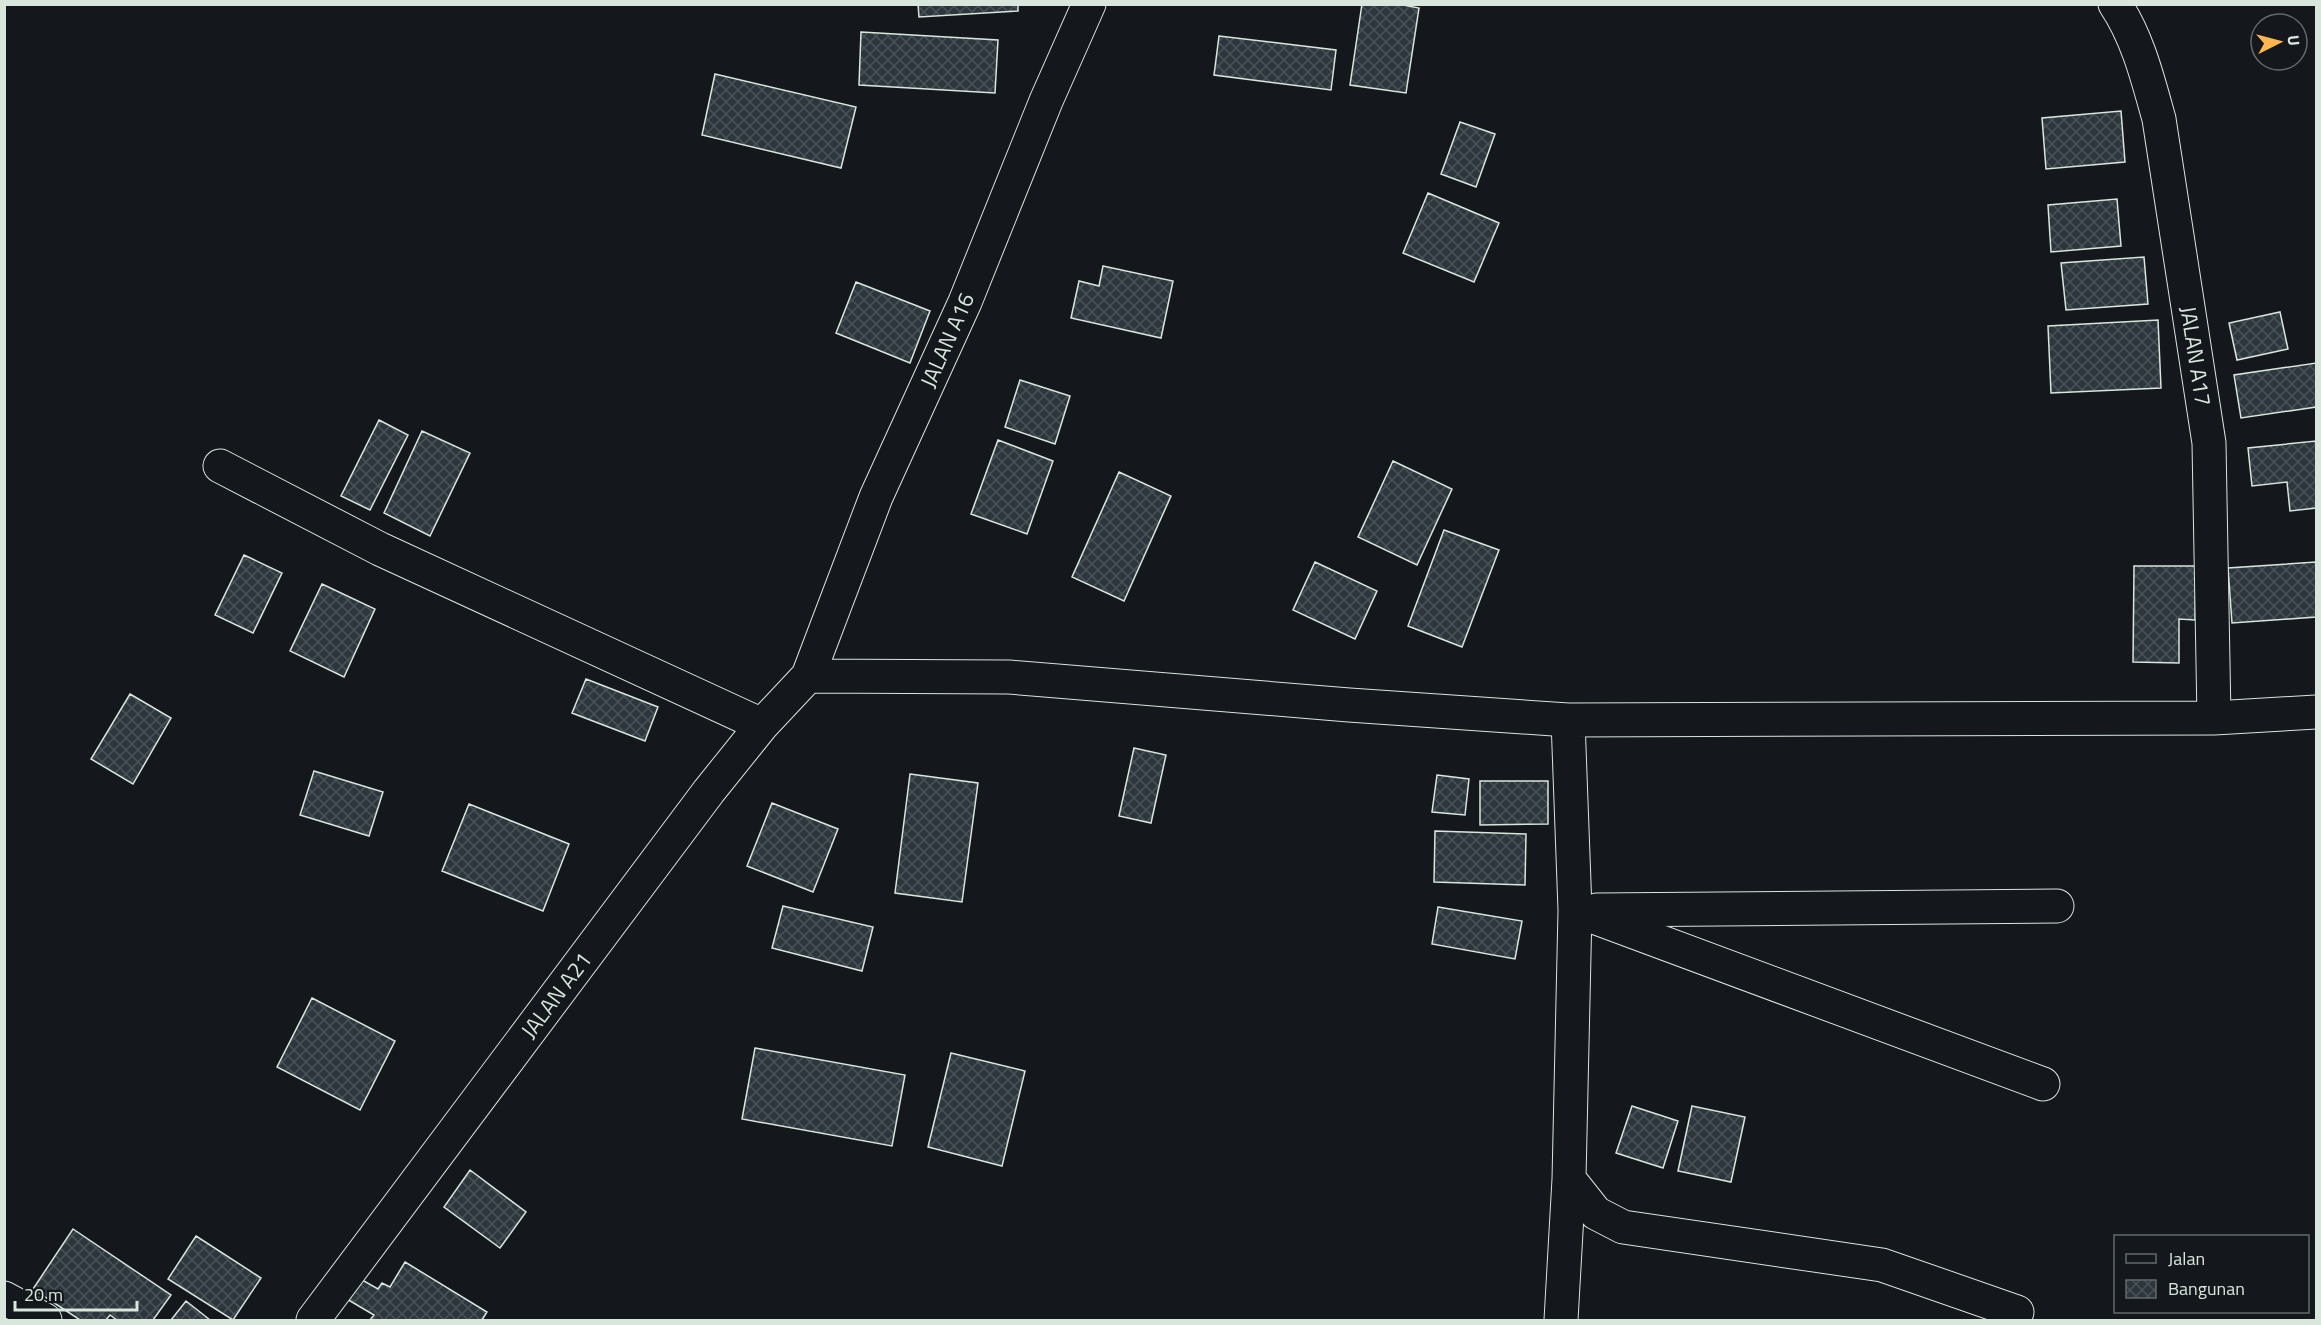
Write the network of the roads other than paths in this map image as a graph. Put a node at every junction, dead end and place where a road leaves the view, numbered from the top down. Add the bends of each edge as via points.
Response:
1 (1089, 4) edge
2 (2115, 4) edge
3 (220, 466) dead end
4 (808, 676) junction
5 (2316, 712) edge
6 (2214, 718) junction
7 (1568, 720) junction
8 (762, 725) junction
9 (2057, 906) dead end
10 (1575, 910) junction
11 (2043, 1084) dead end
12 (1569, 1179) junction
13 (4, 1298) edge
14 (2017, 1312) dead end
15 (45, 1320) edge
16 (312, 1320) edge
17 (1561, 1320) edge

1 - 4 street, JALAN A16 via 965,302 876,497
2 - 6 street, JALAN A17 via 2145,69 2159,119 2209,442
3 - 8 street via 380,549
4 - 7 street via 1009,677
4 - 8 street, JALAN A21
5 - 6 street
6 - 7 street
7 - 10 street
8 - 16 street, JALAN A21
9 - 10 street
10 - 11 street
10 - 12 street
12 - 14 street via 1596,1213 1623,1227 1882,1265
12 - 17 street
13 - 15 street

